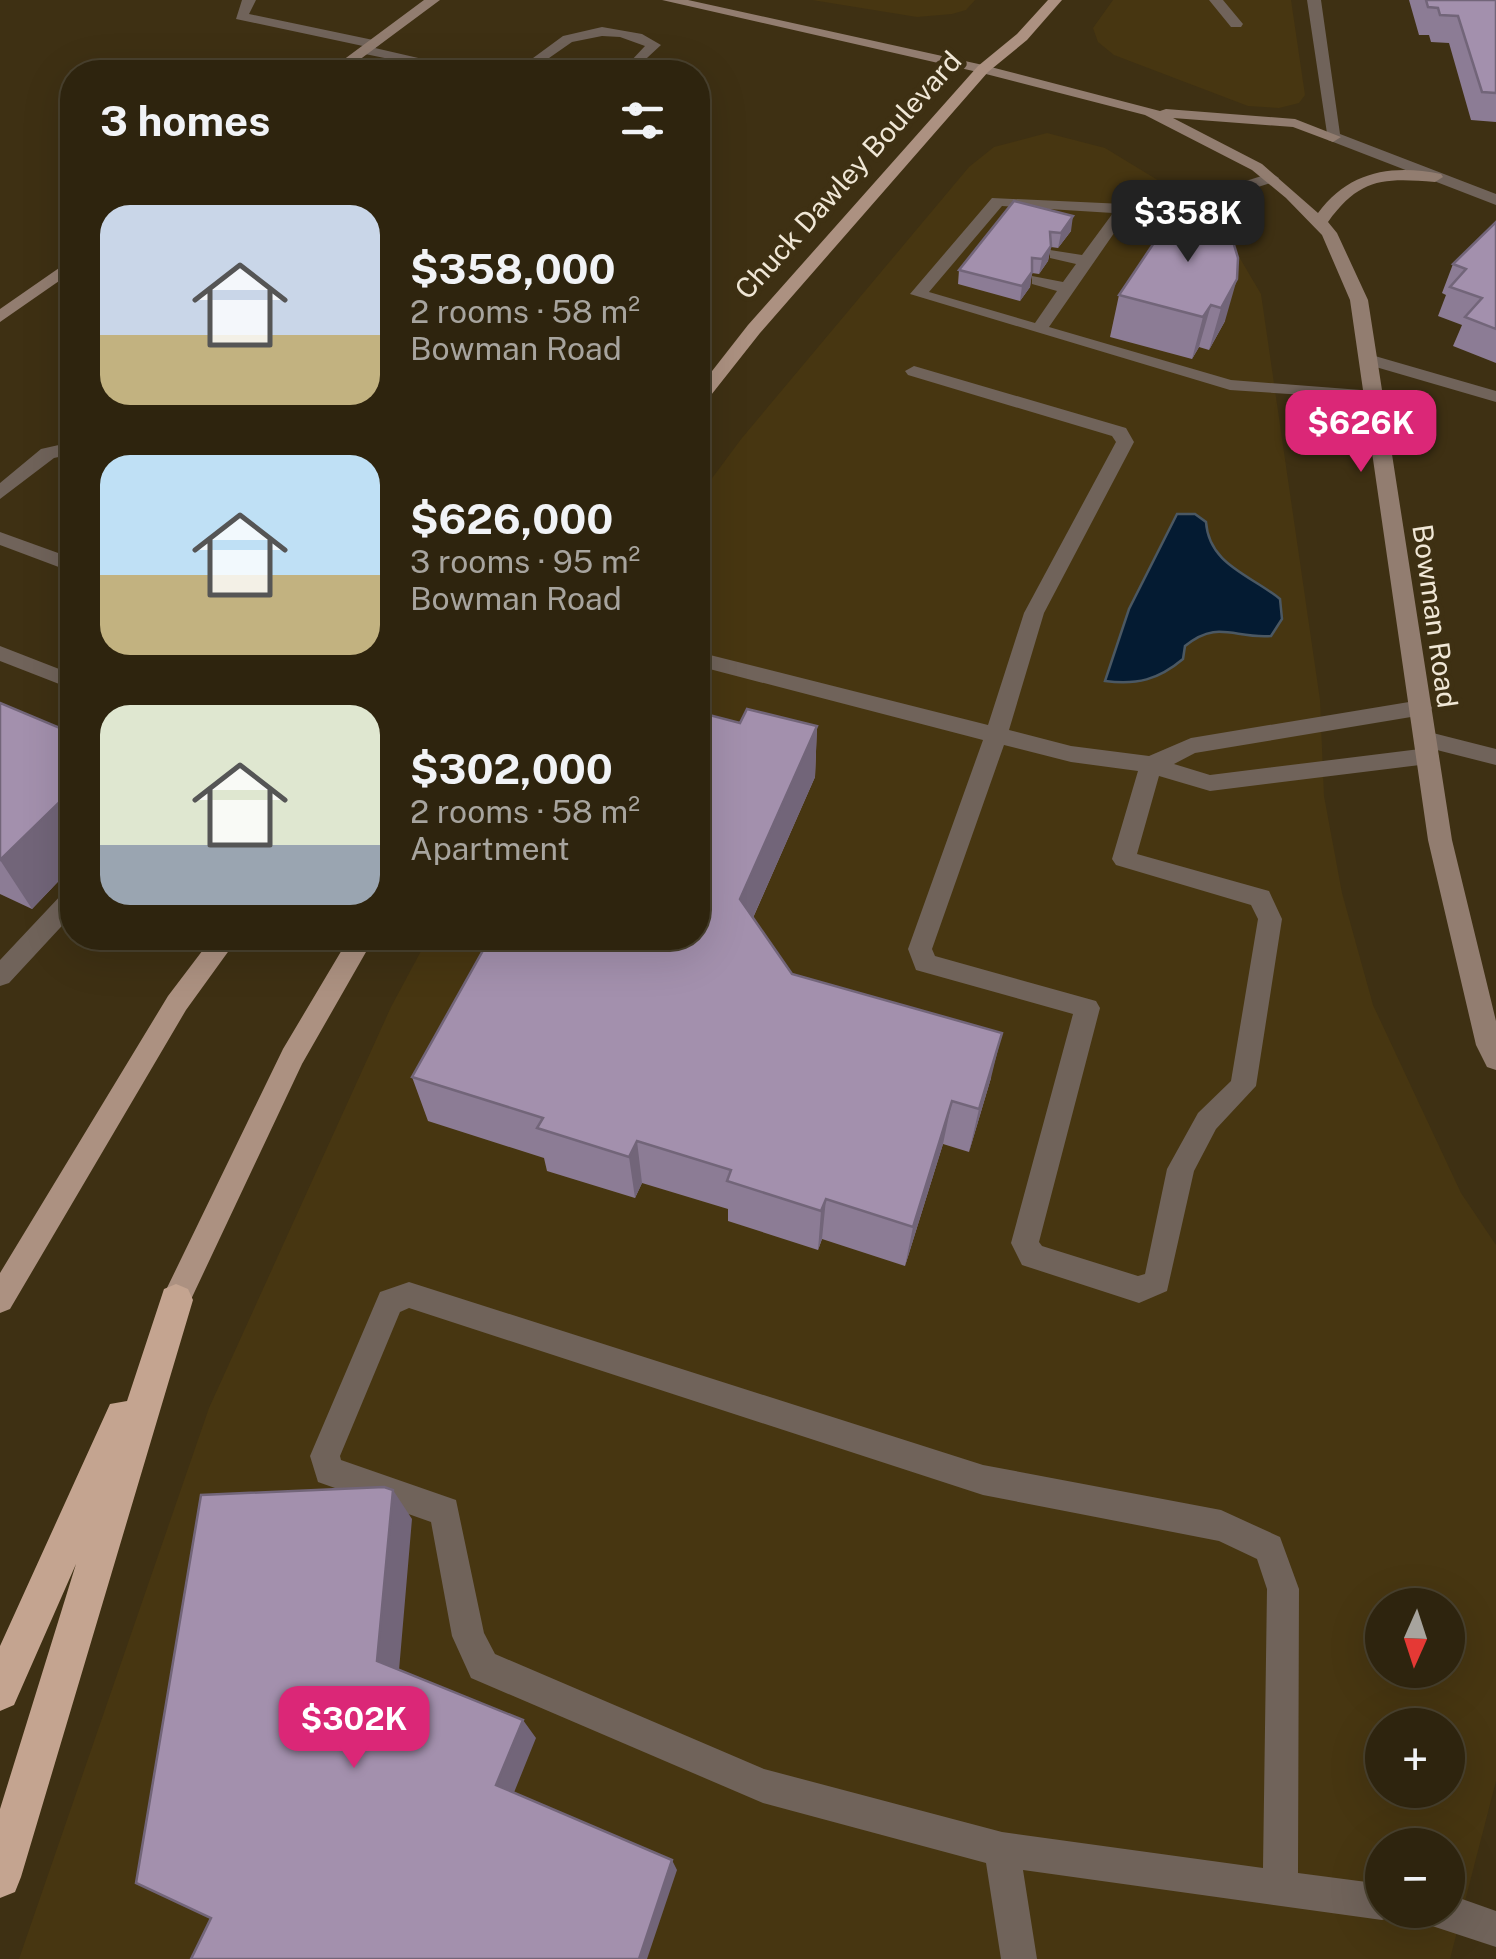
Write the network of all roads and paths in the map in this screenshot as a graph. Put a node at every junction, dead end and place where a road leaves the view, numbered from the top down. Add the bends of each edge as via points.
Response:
1 (249, 0) edge
2 (433, 0) edge
3 (670, 0) edge
4 (1055, 0) edge
5 (1216, 0) edge
6 (1314, 0) edge
7 (1236, 24) dead end
8 (369, 47) junction
9 (351, 60) edge
10 (423, 60) edge
11 (533, 60) edge
12 (640, 60) edge
13 (984, 69) junction
14 (1150, 112) junction
15 (1333, 138) junction
16 (1434, 176) junction
17 (1271, 178) junction
18 (1496, 200) edge
19 (1124, 208) junction
20 (1320, 222) junction
21 (972, 231) junction
22 (993, 236) edge
23 (1056, 254) dead end
24 (950, 256) junction
25 (1086, 261) junction
26 (974, 263) edge
27 (60, 273) edge
28 (1038, 280) dead end
29 (1067, 288) junction
30 (0, 317) edge
31 (1038, 330) junction
32 (1368, 359) junction
33 (914, 371) dead end
34 (710, 385) edge
35 (1374, 396) junction
36 (1496, 397) edge
37 (60, 450) edge
38 (0, 493) edge
39 (0, 538) edge
40 (60, 560) edge
41 (0, 653) edge
42 (710, 661) edge
43 (60, 677) edge
44 (1421, 708) junction
45 (996, 736) junction
46 (1426, 747) junction
47 (1496, 757) edge
48 (1152, 765) junction
49 (60, 913) edge
50 (217, 950) edge
51 (355, 950) edge
52 (0, 976) edge
53 (1495, 1057) edge
54 (0, 1300) edge
55 (176, 1300) junction
56 (0, 1691) edge
57 (1002, 1850) junction
58 (0, 1878) edge
59 (1280, 1888) junction
60 (1365, 1900) edge
61 (1465, 1916) edge
62 (1496, 1929) edge
63 (1019, 1959) edge

1 - 8 street via 241,16
2 - 8 main road
3 - 13 main road, Bowman Road
4 - 13 main road, Chuck Dawley Boulevard
5 - 7 street
6 - 15 street
8 - 9 main road
8 - 10 street
11 - 12 street via 590,32 654,45
13 - 14 main road, Bowman Road
13 - 34 main road, Chuck Dawley Boulevard
14 - 15 main road via 1294,123
14 - 17 main road, Bowman Road
15 - 16 street
16 - 18 street
16 - 20 main road via 1362,178 1339,192
17 - 19 street via 1168,211
17 - 20 main road, Bowman Road
19 - 21 street via 998,201
19 - 25 street
20 - 32 main road, Bowman Road via 1360,300
21 - 22 street
21 - 24 street
23 - 25 street
24 - 26 street
24 - 31 street via 918,294
25 - 29 street
27 - 30 main road
28 - 29 street
29 - 31 street
31 - 35 street via 1230,385
32 - 35 main road, Bowman Road
32 - 36 street
33 - 45 street via 1119,432 1125,442 1034,612
35 - 44 main road, Bowman Road
37 - 38 street
39 - 40 street
41 - 43 street
42 - 45 street
44 - 46 main road, Bowman Road
44 - 48 street via 1191,746
45 - 48 street
45 - 48 street via 920,949 924,963 1087,1008 1025,1242 1032,1256 1139,1290 1157,1282 1180,1169 1207,1121 1243,1086 1270,919 1260,898 1124,860
46 - 47 street
46 - 48 street via 1210,783
46 - 53 main road, Bowman Road via 1440,840
49 - 52 street
50 - 54 main road via 178,1003
51 - 55 main road via 292,1057
55 - 56 highway
55 - 58 highway
57 - 59 street
57 - 59 street via 762,1786 483,1666 468,1636 445,1512 329,1471 325,1456 390,1302 408,1295 982,1480 1221,1526 1269,1548 1283,1588
57 - 63 street
59 - 60 street
61 - 62 street

